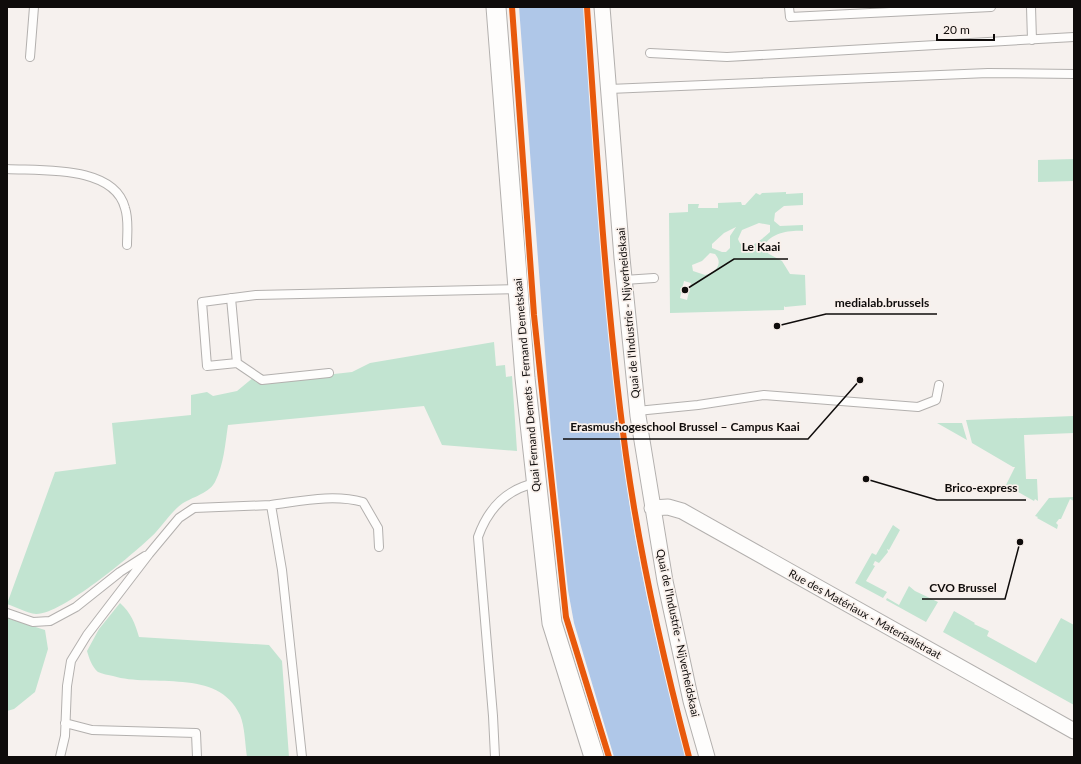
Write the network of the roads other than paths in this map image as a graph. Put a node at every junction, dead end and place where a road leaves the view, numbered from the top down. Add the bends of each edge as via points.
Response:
1 (34, 7) edge
2 (496, 7) edge
3 (602, 7) edge
4 (790, 7) edge
5 (991, 7) edge
6 (1031, 7) edge
7 (1074, 37) edge
8 (1032, 40) junction
9 (650, 53) dead end
10 (30, 57) dead end
11 (1074, 74) edge
12 (609, 89) junction
13 (7, 169) edge
14 (127, 245) dead end
15 (654, 278) dead end
16 (624, 280) junction
17 (518, 289) junction
18 (231, 298) junction
19 (237, 362) junction
20 (329, 373) dead end
21 (939, 385) dead end
22 (637, 411) junction
23 (536, 483) junction
24 (271, 505) junction
25 (652, 508) junction
26 (379, 547) dead end
27 (149, 554) junction
28 (7, 613) edge
29 (65, 723) junction
30 (1074, 731) edge
31 (60, 757) edge
32 (197, 757) edge
33 (302, 757) edge
34 (495, 757) edge
35 (594, 757) edge
36 (707, 757) edge

1 - 10 lane
2 - 17 street, Quai Fernand Demets - Fernand Demetskaai
3 - 12 street, Quai de l'Industrie - Nijverheidskaai
4 - 5 lane via 790,17
6 - 8 lane
7 - 8 lane
8 - 9 lane via 727,56
11 - 12 lane via 988,73
12 - 16 street, Quai de l'Industrie - Nijverheidskaai
13 - 14 lane via 87,176 109,184 125,206
15 - 16 lane
16 - 22 street, Quai de l'Industrie - Nijverheidskaai
17 - 18 lane via 256,295
17 - 23 street, Quai Fernand Demets - Fernand Demetskaai
18 - 19 lane
18 - 19 lane via 202,302 207,366
19 - 20 lane via 262,380
21 - 22 lane via 936,400 918,407 764,395 698,406
22 - 25 street, Quai de l'Industrie - Nijverheidskaai
23 - 34 lane via 523,486 501,499 489,513 478,537
23 - 35 street, Quai Fernand Demets - Fernand Demetskaai via 552,622
24 - 26 lane via 326,498 350,498 363,502 378,528
24 - 27 lane via 194,508 179,518
24 - 33 lane via 282,570
25 - 30 street, Rue des Matériaux - Materiaalstraat via 668,507 682,511
25 - 36 street, Quai de l'Industrie - Nijverheidskaai via 691,701
27 - 28 lane via 120,572 76,607 50,621 33,622
27 - 29 lane via 87,635 71,661
29 - 31 lane via 66,736
29 - 32 lane via 92,730 196,733

